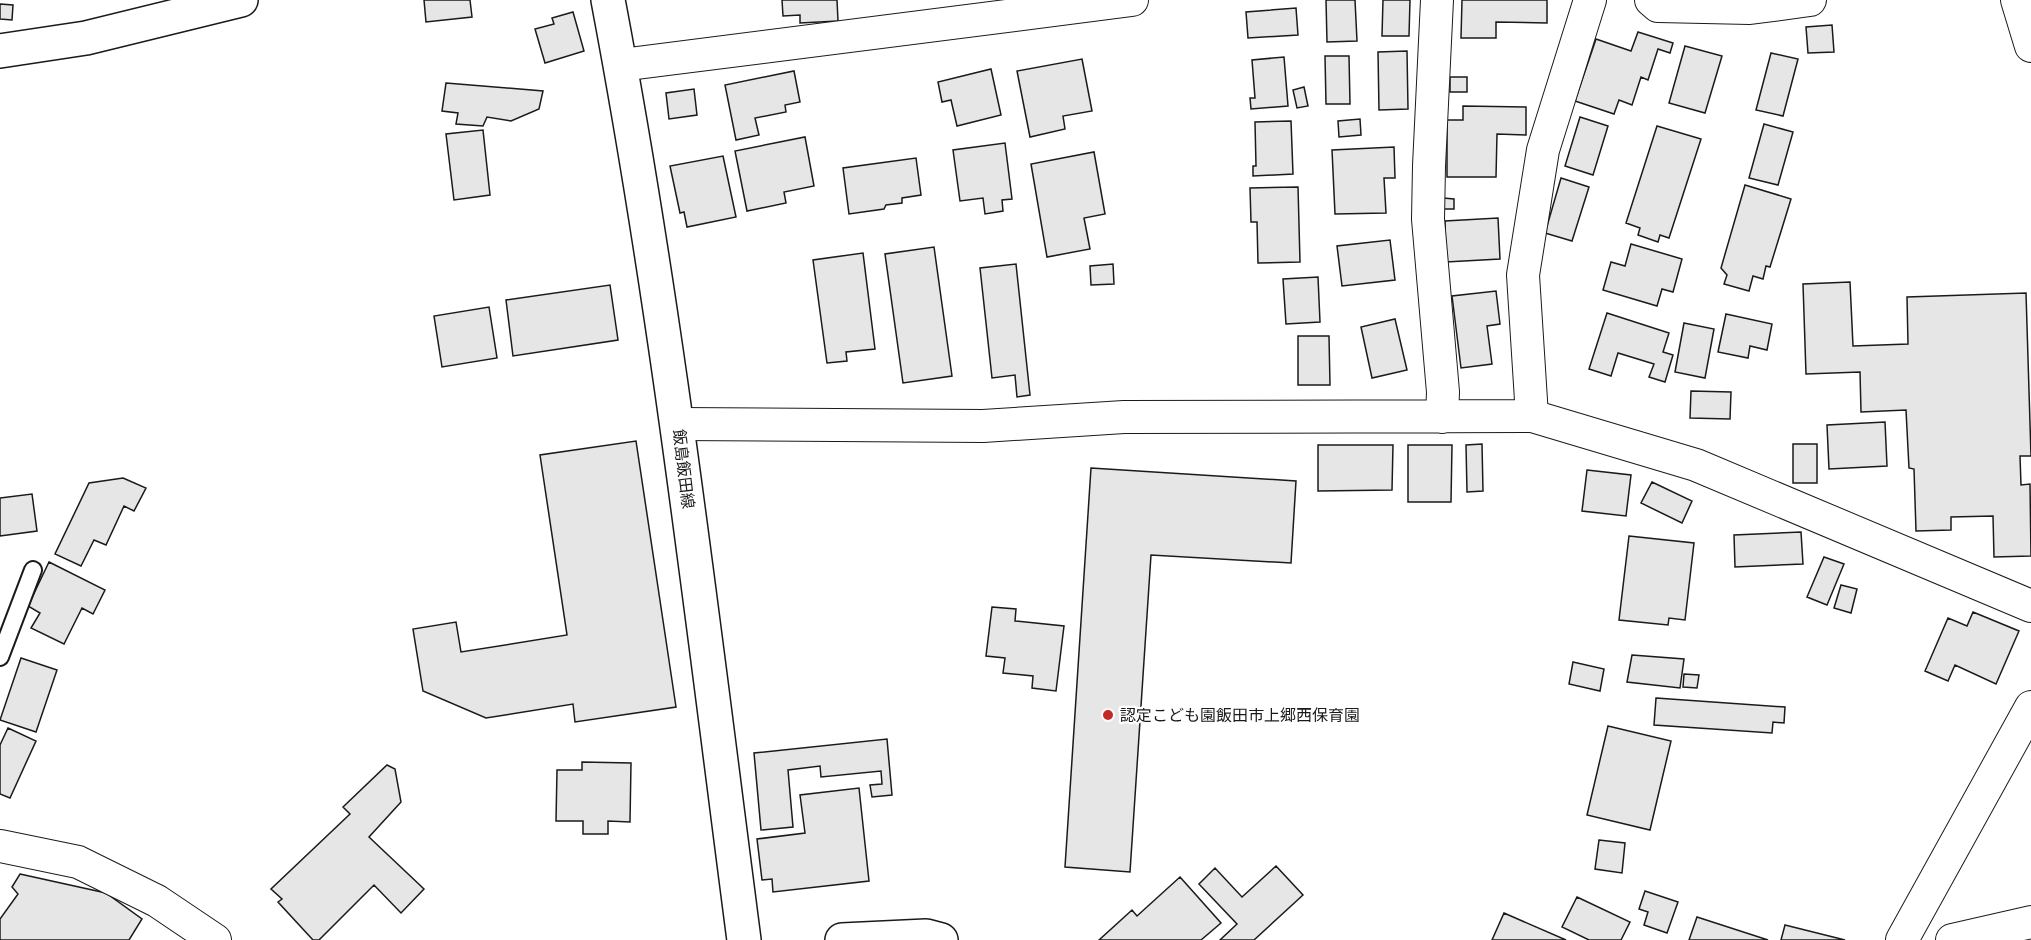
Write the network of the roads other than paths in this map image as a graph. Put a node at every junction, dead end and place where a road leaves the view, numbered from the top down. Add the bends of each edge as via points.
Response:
1 (241, 0) edge
2 (608, 0) edge
3 (1132, 0) edge
4 (1437, 0) edge
5 (1590, 0) edge
6 (1651, 0) edge
7 (1810, 0) edge
8 (2017, 0) edge
9 (2031, 46) edge
10 (0, 51) edge
11 (621, 65) junction
12 (1532, 416) junction
13 (1443, 417) junction
14 (678, 424) junction
15 (33, 570) dead end
16 (2031, 606) edge
17 (0, 657) edge
18 (2031, 707) edge
19 (0, 846) edge
20 (2031, 922) edge
21 (215, 940) edge
22 (744, 940) edge
23 (842, 940) edge
24 (940, 940) edge
25 (1902, 940) edge
26 (1952, 940) edge

1 - 10 main road via 86,38
2 - 11 main road, 飯島飯田線
3 - 11 street
4 - 13 street via 1428,219
5 - 12 street via 1543,150 1522,275
6 - 7 street via 1658,6 1750,8
8 - 9 street
11 - 14 main road, 飯島飯田線
12 - 13 street
12 - 16 street via 1696,465
13 - 14 street via 1124,417 983,426
14 - 22 main road, 飯島飯田線
15 - 17 lane
18 - 25 street
19 - 21 street via 78,862 157,901
20 - 26 street
23 - 24 main road via 926,936

